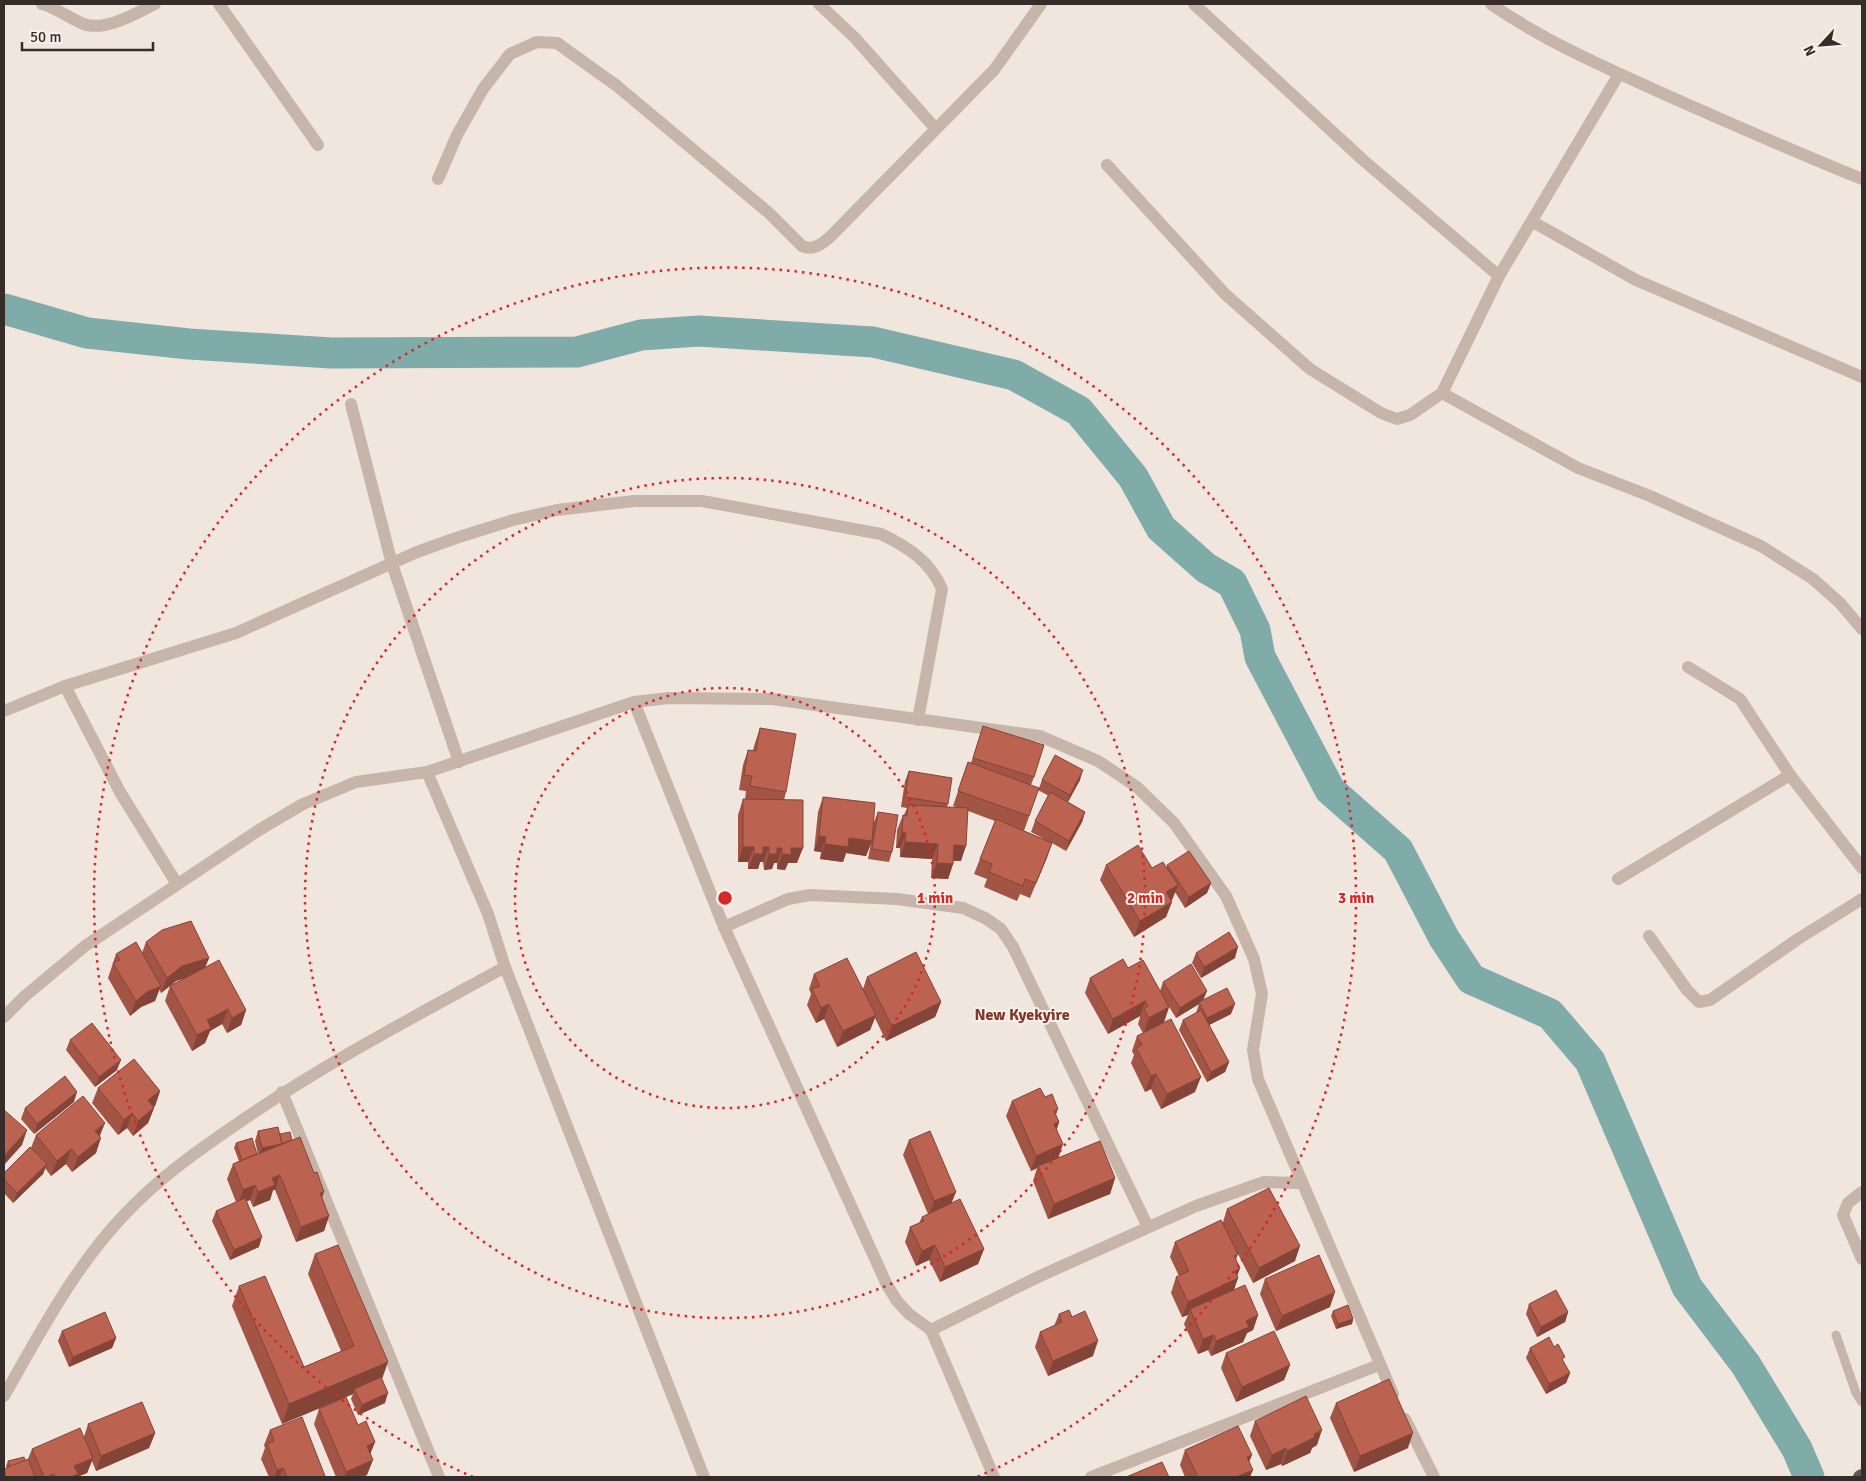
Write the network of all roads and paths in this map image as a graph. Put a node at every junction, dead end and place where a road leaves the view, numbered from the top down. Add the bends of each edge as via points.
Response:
1 (42, 4) edge
2 (155, 4) edge
3 (219, 4) edge
4 (819, 4) edge
5 (1041, 4) edge
6 (1194, 4) edge
7 (1491, 4) edge
8 (1619, 74) junction
9 (935, 128) junction
10 (318, 145) dead end
11 (1106, 165) dead end
12 (438, 179) dead end
13 (1862, 179) edge
14 (1533, 222) junction
15 (1499, 276) junction
16 (1862, 377) edge
17 (1442, 393) junction
18 (351, 404) dead end
19 (392, 564) junction
20 (1862, 629) edge
21 (1688, 668) dead end
22 (65, 686) junction
23 (634, 702) junction
24 (4, 711) edge
25 (918, 720) junction
26 (459, 762) junction
27 (427, 772) junction
28 (1790, 775) junction
29 (1862, 868) edge
30 (1618, 879) dead end
31 (177, 884) junction
32 (1862, 899) edge
33 (724, 927) junction
34 (1649, 936) dead end
35 (505, 967) junction
36 (4, 1017) edge
37 (282, 1092) junction
38 (1301, 1183) junction
39 (1862, 1192) edge
40 (1148, 1227) junction
41 (1862, 1259) edge
42 (931, 1330) junction
43 (1836, 1335) dead end
44 (1379, 1365) junction
45 (4, 1396) edge
46 (1862, 1402) edge
47 (439, 1477) edge
48 (704, 1477) edge
49 (994, 1477) edge
50 (1091, 1477) edge
51 (1434, 1477) edge

1 - 2 street via 84,24 110,24
3 - 10 street
4 - 9 street via 855,38
5 - 9 street via 994,70
6 - 15 street via 1363,160
7 - 8 street via 1522,26
8 - 13 street via 1774,144
8 - 14 street
9 - 12 street via 830,237 807,248 617,86 557,43 537,42 510,54 483,89 457,135
11 - 17 street via 1225,294 1310,369 1381,413 1397,419 1410,415
14 - 15 street
14 - 16 street via 1636,280
15 - 17 street
17 - 20 street via 1578,468 1761,546 1813,579
18 - 19 street
19 - 22 street via 236,633
19 - 25 street via 456,538 513,520 557,510 634,501 702,501 881,534 922,558 936,575 942,589
19 - 26 street
21 - 28 street via 1740,699
22 - 24 street
22 - 31 street via 120,792
23 - 25 street via 669,698 772,699
23 - 26 street
23 - 33 street
25 - 38 street via 1040,736 1055,742 1098,761 1129,782 1174,823 1226,896 1254,959 1262,994 1253,1050 1258,1080
26 - 27 street
27 - 31 street via 356,782 303,804
27 - 35 street via 488,914
28 - 29 street
28 - 30 street
31 - 36 street via 85,946
32 - 34 street via 1710,1000 1699,1002
33 - 40 street via 788,899 810,895 897,899 963,908 1001,929 1013,947
33 - 42 street via 887,1285 909,1314
35 - 37 street
35 - 48 street
37 - 45 street via 174,1167 125,1214 95,1249 54,1309
37 - 47 street
38 - 40 street via 1264,1182
38 - 44 street
39 - 41 street via 1848,1203 1843,1215
40 - 42 street
42 - 49 street
43 - 46 lane
44 - 50 street
44 - 51 street

